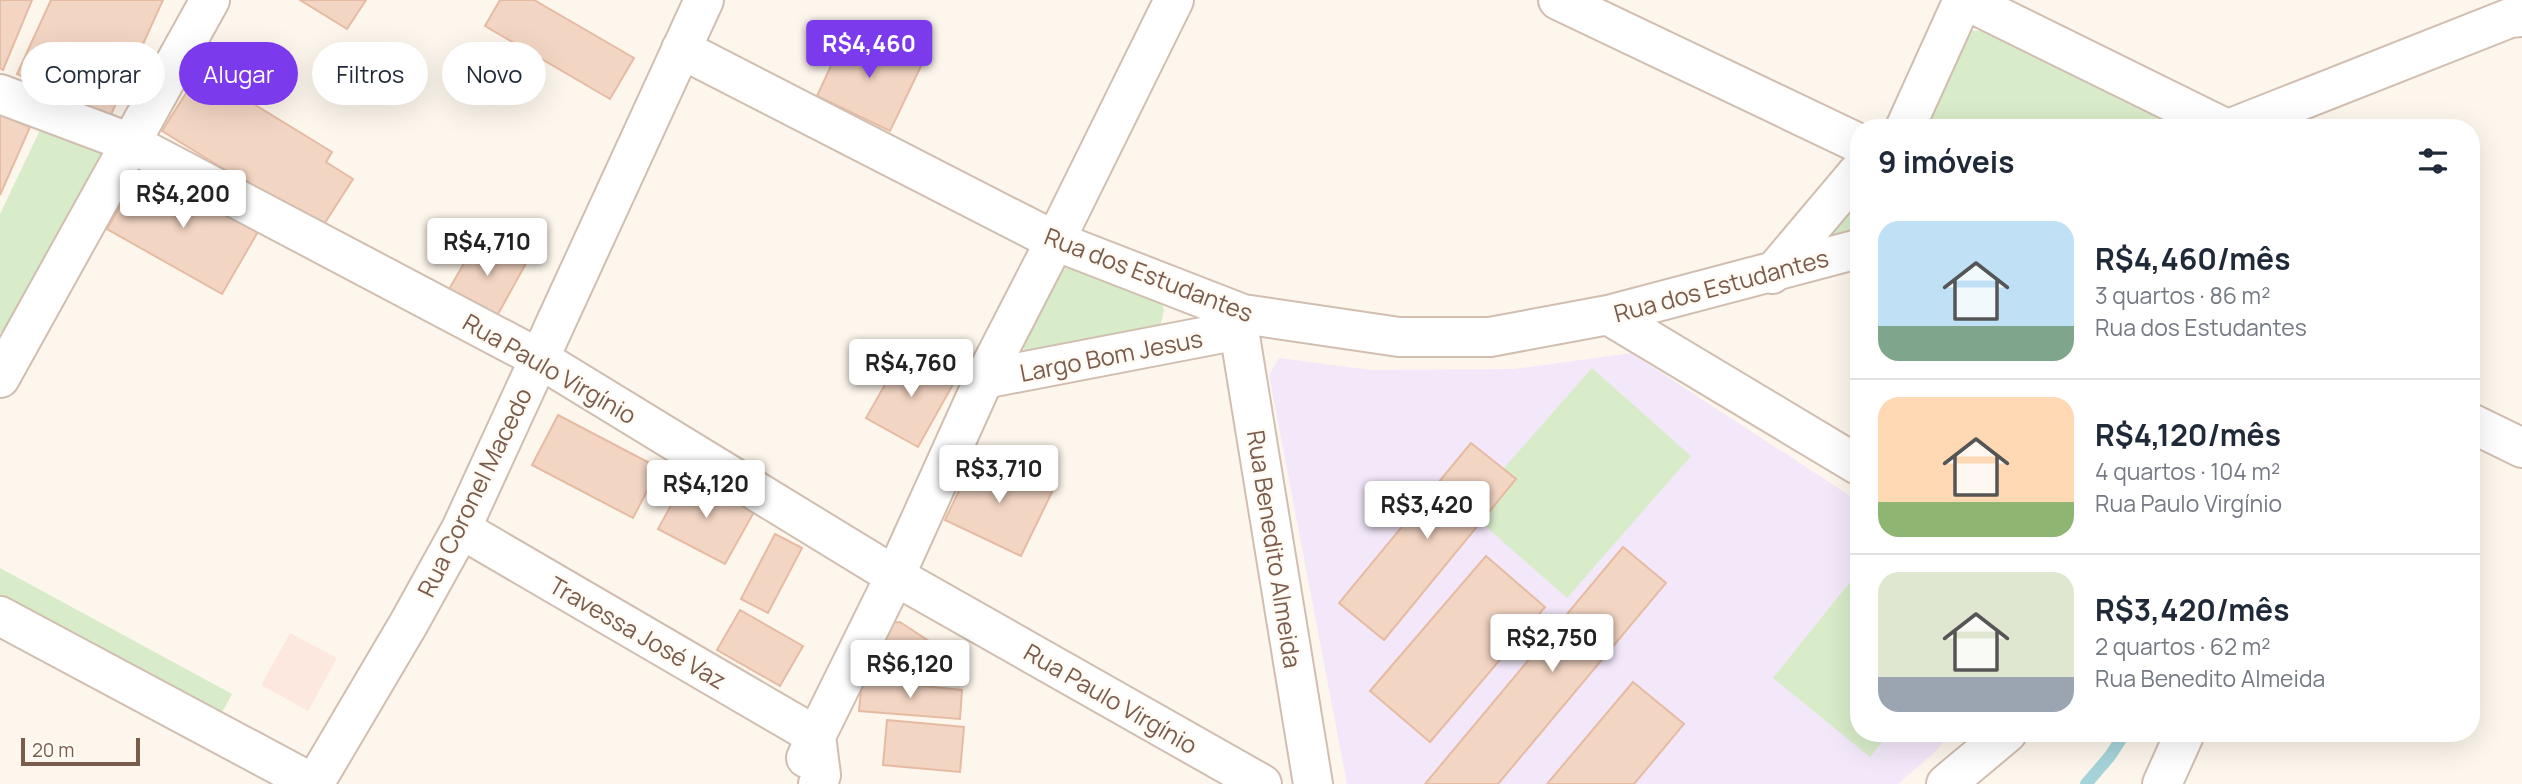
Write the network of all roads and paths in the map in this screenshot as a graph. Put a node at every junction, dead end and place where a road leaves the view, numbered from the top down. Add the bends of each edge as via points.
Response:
1 (210, 0) edge
2 (704, 0) edge
3 (1174, 0) edge
4 (1558, 0) edge
5 (1964, 0) edge
6 (2511, 12) edge
7 (681, 50) junction
8 (0, 94) edge
9 (1909, 119) edge
10 (2207, 119) edge
11 (2253, 119) edge
12 (1850, 139) edge
13 (131, 143) junction
14 (1850, 181) edge
15 (1055, 241) junction
16 (1850, 251) edge
17 (1772, 274) junction
18 (1608, 315) junction
19 (1241, 322) junction
20 (540, 359) junction
21 (0, 378) edge
22 (984, 379) junction
23 (2480, 427) edge
24 (2522, 448) edge
25 (1850, 460) edge
26 (461, 529) junction
27 (895, 576) junction
28 (0, 616) edge
29 (816, 736) junction
30 (1996, 742) edge
31 (2181, 742) edge
32 (814, 782) edge
33 (314, 784) edge
34 (1262, 784) edge
35 (1313, 784) edge
36 (1946, 784) edge
37 (2162, 784) edge

1 - 13 street
2 - 7 street, Rua Coronel Macedo
3 - 15 street
4 - 12 street
5 - 9 street
5 - 10 street
6 - 11 street
7 - 15 street, Rua dos Estudantes
7 - 20 street, Rua Coronel Macedo
8 - 13 street, Rua Paulo Virgínio
13 - 20 street, Rua Paulo Virgínio
13 - 21 street
14 - 17 street
15 - 19 street, Rua dos Estudantes
15 - 22 street
16 - 17 street, Rua dos Estudantes
17 - 18 street, Rua dos Estudantes
18 - 19 street, Rua dos Estudantes via 1490,337 1399,337
18 - 25 street
19 - 22 street, Largo Bom Jesus
19 - 35 street, Rua Benedito Almeida
20 - 26 street, Rua Coronel Macedo
20 - 27 street, Rua Paulo Virgínio
22 - 27 street
23 - 24 street
26 - 29 street, Travessa José Vaz
26 - 33 street, Rua Coronel Macedo
27 - 29 street
27 - 34 street, Rua Paulo Virgínio
28 - 33 street
29 - 32 street
30 - 36 street
31 - 37 street

